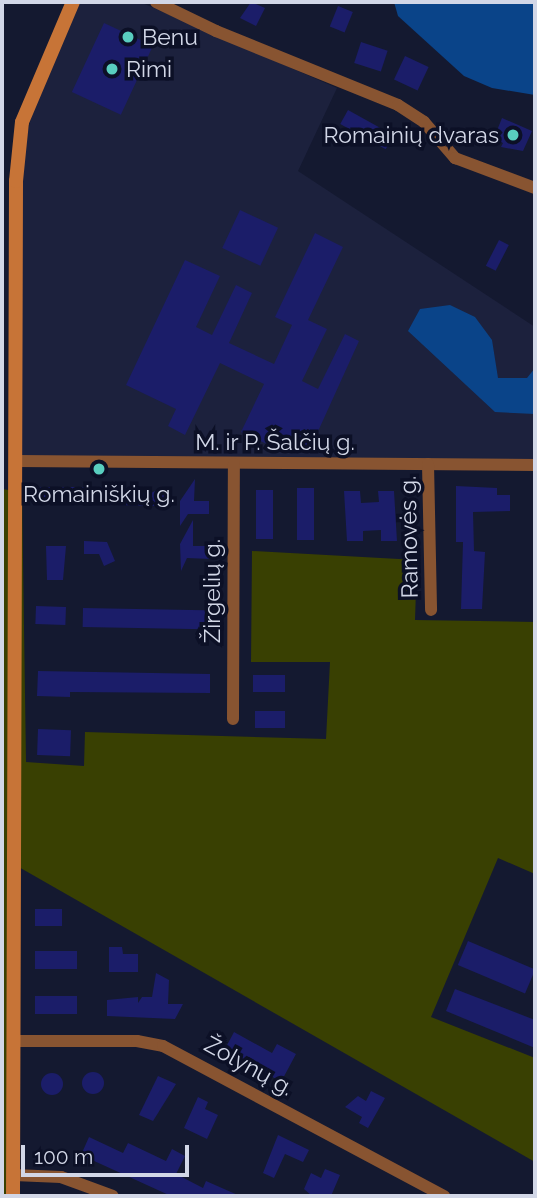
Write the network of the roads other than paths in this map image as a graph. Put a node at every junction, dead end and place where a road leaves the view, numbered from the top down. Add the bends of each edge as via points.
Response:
1 (73, 2) edge
2 (156, 2) edge
3 (535, 188) edge
4 (16, 461) junction
5 (234, 464) junction
6 (428, 464) junction
7 (535, 465) edge
8 (9, 482) edge
9 (431, 610) dead end
10 (233, 719) dead end
11 (15, 1041) junction
12 (13, 1175) junction
13 (13, 1196) edge
14 (113, 1196) edge
15 (444, 1196) edge

1 - 4 main road via 33,91 19,138
2 - 3 street via 398,105 424,122 455,158
4 - 5 street, M. ir P. Šalčių g.
4 - 8 main road
5 - 6 street, M. ir P. Šalčių g.
5 - 10 street, Žirgelių g.
6 - 7 street, M. ir P. Šalčių g.
6 - 9 street, Ramovės g.
8 - 11 main road
11 - 12 main road
11 - 15 street, Žolynų g. via 137,1041 163,1046
12 - 13 main road
12 - 14 street via 61,1177

